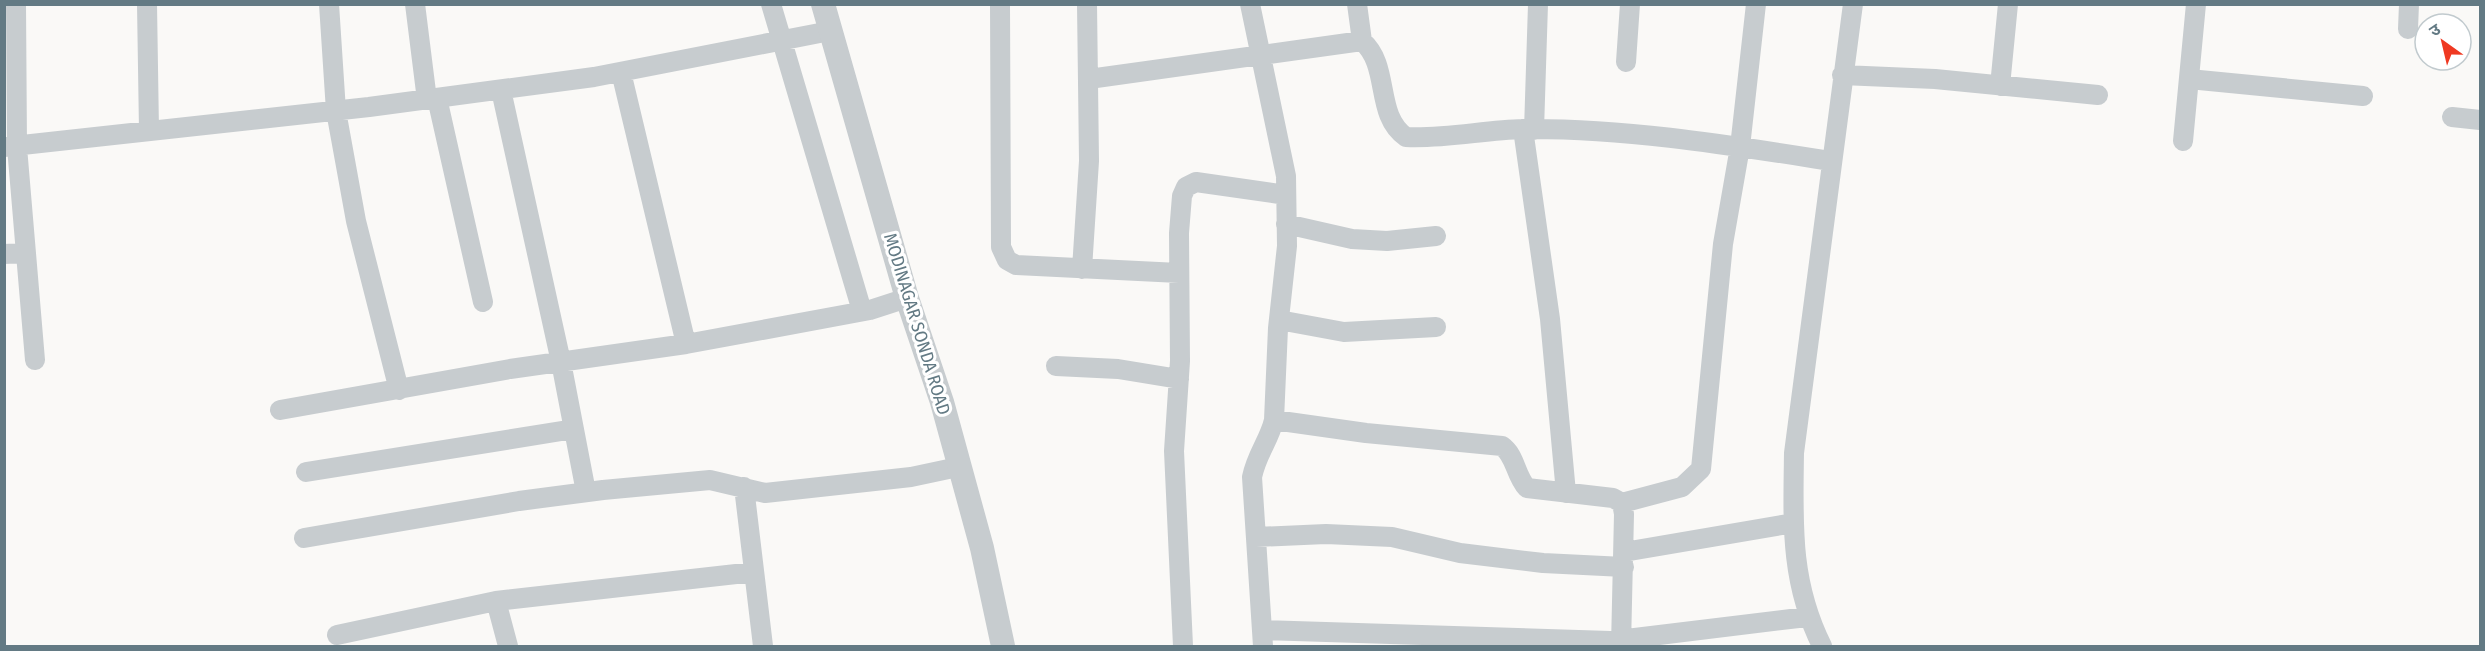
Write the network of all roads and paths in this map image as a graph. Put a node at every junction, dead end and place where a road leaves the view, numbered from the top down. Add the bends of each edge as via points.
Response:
1 (16, 4) edge
2 (147, 4) edge
3 (329, 4) edge
4 (414, 4) edge
5 (771, 4) edge
6 (823, 4) edge
7 (999, 4) edge
8 (1087, 4) edge
9 (1250, 4) edge
10 (1357, 4) edge
11 (1538, 4) edge
12 (1630, 4) edge
13 (1756, 4) edge
14 (1853, 4) edge
15 (2008, 4) edge
16 (2196, 4) edge
17 (2409, 4) edge
18 (2408, 29) dead end
19 (806, 37) junction
20 (1362, 41) junction
21 (1261, 55) junction
22 (1626, 62) dead end
23 (621, 72) junction
24 (1842, 75) junction
25 (1089, 79) junction
26 (2189, 79) junction
27 (2000, 86) junction
28 (501, 90) junction
29 (2098, 95) dead end
30 (2363, 96) dead end
31 (432, 99) junction
32 (336, 111) junction
33 (2452, 117) dead end
34 (2481, 120) edge
35 (1528, 129) junction
36 (149, 131) junction
37 (2183, 141) dead end
38 (11, 147) edge
39 (1740, 147) junction
40 (1831, 161) junction
41 (1286, 195) junction
42 (1287, 224) junction
43 (1436, 236) dead end
44 (26, 253) junction
45 (4, 254) edge
46 (1082, 269) junction
47 (1179, 273) junction
48 (903, 300) junction
49 (483, 303) dead end
50 (866, 311) junction
51 (1279, 320) junction
52 (1436, 327) dead end
53 (686, 344) junction
54 (35, 360) dead end
55 (561, 362) junction
56 (1056, 366) dead end
57 (1179, 379) junction
58 (399, 390) junction
59 (280, 410) dead end
60 (1274, 420) junction
61 (574, 429) junction
62 (951, 469) junction
63 (306, 472) dead end
64 (744, 487) junction
65 (586, 492) junction
66 (1566, 493) junction
67 (1622, 503) junction
68 (1794, 523) junction
69 (1256, 537) junction
70 (304, 538) dead end
71 (1624, 559) junction
72 (754, 572) junction
73 (496, 601) junction
74 (1807, 617) junction
75 (337, 635) dead end
76 (1262, 638) edge
77 (1393, 640) edge
78 (1621, 643) edge
79 (507, 646) edge
80 (763, 646) edge
81 (1004, 646) edge
82 (1183, 646) edge
83 (1822, 646) edge

1 - 38 street
2 - 36 street
3 - 32 street
4 - 31 street
5 - 19 street
6 - 19 street, MODINAGAR SONDA ROAD
7 - 46 street via 1001,247 1007,260 1016,264
8 - 25 street
9 - 21 street
10 - 20 street
11 - 35 street
12 - 22 street
13 - 39 street
14 - 24 street
15 - 27 street
16 - 26 street
17 - 18 street
19 - 23 street
19 - 48 street, MODINAGAR SONDA ROAD
19 - 50 street
20 - 21 street
20 - 35 street via 1376,61 1389,117 1406,137
21 - 25 street
21 - 41 street via 1280,141
23 - 28 street
23 - 53 street
24 - 27 street
24 - 40 street
25 - 46 street via 1089,161
26 - 30 street
26 - 37 street
27 - 29 street
28 - 31 street
28 - 55 street
31 - 32 street
31 - 49 street
32 - 36 street
32 - 58 street via 356,221
33 - 34 street
35 - 39 street via 1599,131
35 - 66 street
36 - 38 street
38 - 44 street
39 - 40 street
39 - 67 street via 1723,244 1701,469 1682,487
40 - 68 street via 1794,453
41 - 42 street
41 - 47 street via 1209,183 1196,182 1186,187 1181,205
42 - 43 street via 1352,239 1387,241
42 - 51 street
44 - 45 street
44 - 54 street
46 - 47 street
47 - 57 street
48 - 50 street
48 - 62 street, MODINAGAR SONDA ROAD via 942,402
50 - 53 street
51 - 52 street via 1344,332
51 - 60 street
53 - 55 street
55 - 58 street
55 - 61 street
56 - 57 street via 1118,369
57 - 82 street via 1174,463
58 - 59 street
60 - 66 street via 1502,446 1510,452 1519,479 1527,488
60 - 69 street via 1271,434 1256,457 1252,477
61 - 63 street
61 - 65 street
62 - 64 street via 765,493
62 - 81 street, MODINAGAR SONDA ROAD via 982,548
64 - 65 street via 710,480
64 - 72 street
65 - 70 street
66 - 67 street via 1613,498
67 - 71 street
68 - 71 street
68 - 74 street via 1797,577
69 - 71 street via 1392,537 1460,553 1543,563
69 - 76 street
71 - 78 street
72 - 73 street
72 - 80 street
73 - 75 street
73 - 79 street
74 - 78 street
74 - 83 street
76 - 77 street
77 - 78 street

